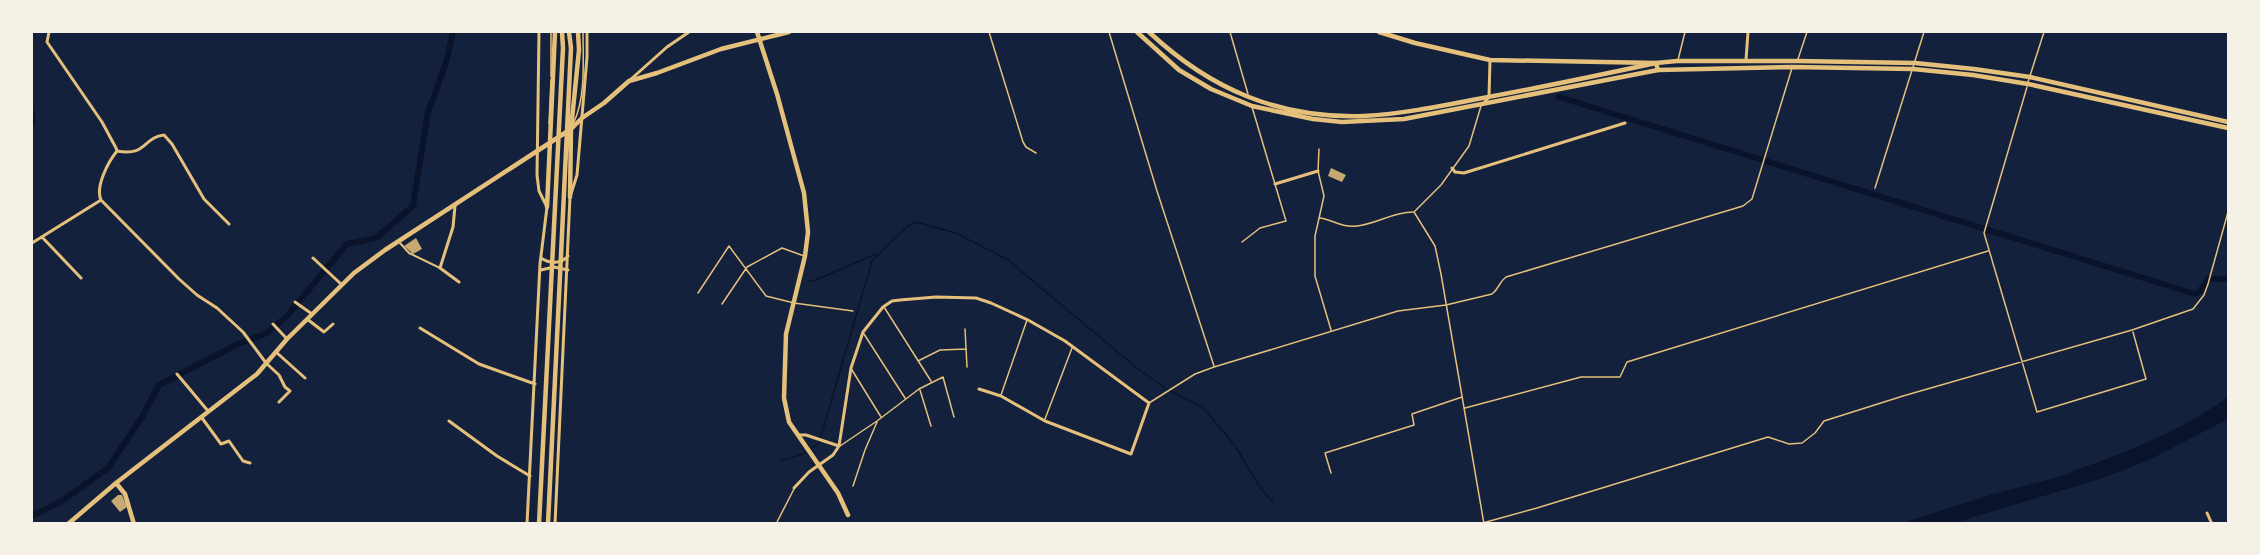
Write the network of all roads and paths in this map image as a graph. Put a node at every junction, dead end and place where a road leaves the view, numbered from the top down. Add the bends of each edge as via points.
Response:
1 (49, 32) edge
2 (538, 32) edge
3 (553, 32) edge
4 (562, 32) edge
5 (569, 32) edge
6 (578, 32) edge
7 (585, 32) edge
8 (689, 32) edge
9 (757, 32) edge
10 (789, 32) edge
11 (989, 32) edge
12 (1109, 32) edge
13 (1137, 32) edge
14 (1149, 32) edge
15 (1230, 32) edge
16 (1379, 32) edge
17 (1685, 32) edge
18 (1748, 32) edge
19 (1807, 32) edge
20 (1924, 32) edge
21 (2044, 32) edge
22 (759, 39) junction
23 (1490, 60) junction
24 (1746, 60) junction
25 (1677, 61) junction
26 (1798, 61) junction
27 (1656, 63) junction
28 (1914, 66) junction
29 (1793, 67) junction
30 (1658, 70) junction
31 (2030, 77) junction
32 (629, 81) junction
33 (2028, 84) junction
34 (1489, 97) junction
35 (1249, 98) junction
36 (1482, 105) junction
37 (1252, 106) junction
38 (582, 118) junction
39 (2229, 122) edge
40 (1625, 123) dead end
41 (2229, 128) edge
42 (572, 129) junction
43 (551, 143) junction
44 (1319, 148) dead end
45 (117, 151) junction
46 (536, 152) junction
47 (1036, 153) dead end
48 (1452, 168) junction
49 (1318, 171) junction
50 (1275, 184) junction
51 (1875, 188) dead end
52 (570, 197) junction
53 (101, 200) junction
54 (456, 206) junction
55 (547, 207) junction
56 (1414, 212) junction
57 (2229, 212) edge
58 (1319, 218) junction
59 (229, 224) dead end
60 (42, 237) junction
61 (399, 242) junction
62 (1242, 242) dead end
63 (32, 243) edge
64 (1989, 251) junction
65 (568, 256) junction
66 (805, 256) junction
67 (313, 258) dead end
68 (541, 258) junction
69 (747, 267) junction
70 (440, 268) junction
71 (540, 270) junction
72 (568, 270) junction
73 (81, 278) dead end
74 (459, 282) dead end
75 (341, 284) junction
76 (698, 293) dead end
77 (295, 302) dead end
78 (794, 303) junction
79 (722, 304) dead end
80 (1446, 305) junction
81 (883, 307) junction
82 (853, 311) dead end
83 (312, 314) junction
84 (308, 319) junction
85 (1028, 320) junction
86 (273, 324) dead end
87 (333, 324) dead end
88 (420, 328) dead end
89 (965, 329) dead end
90 (2132, 330) junction
91 (1332, 331) junction
92 (863, 332) junction
93 (287, 339) junction
94 (1072, 347) junction
95 (966, 349) junction
96 (276, 352) junction
97 (2021, 361) junction
98 (918, 362) junction
99 (266, 363) junction
100 (967, 367) dead end
101 (1214, 367) junction
102 (851, 369) junction
103 (177, 374) dead end
104 (305, 378) dead end
105 (931, 381) junction
106 (535, 384) junction
107 (919, 389) junction
108 (979, 389) dead end
109 (1001, 396) junction
110 (1463, 397) junction
111 (906, 399) junction
112 (279, 402) dead end
113 (1149, 403) junction
114 (1465, 408) junction
115 (209, 413) junction
116 (882, 417) junction
117 (954, 417) dead end
118 (202, 418) junction
119 (449, 421) dead end
120 (877, 421) junction
121 (1045, 421) junction
122 (931, 426) dead end
123 (798, 435) junction
124 (839, 446) junction
125 (250, 463) dead end
126 (820, 466) junction
127 (1331, 473) dead end
128 (530, 476) junction
129 (116, 483) junction
130 (853, 486) dead end
131 (794, 488) joint
132 (2207, 513) dead end
133 (848, 515) dead end
134 (1484, 523) edge
135 (68, 524) edge
136 (134, 524) edge
137 (527, 524) edge
138 (539, 524) edge
139 (548, 524) edge
140 (555, 524) edge
141 (776, 524) edge
142 (1479, 524) edge
143 (2212, 524) edge

1 - 45 street via 47,42 102,122
2 - 46 street
3 - 43 street
3 - 43 lane via 548,121
4 - 138 street
5 - 139 street
6 - 42 street
7 - 38 street
7 - 42 lane via 579,112
8 - 32 street
9 - 22 street
10 - 22 street
11 - 47 lane via 1023,142
12 - 101 lane
13 - 37 street via 1179,70
14 - 35 street via 1191,68
15 - 35 lane
16 - 23 street
17 - 25 lane
18 - 24 street
19 - 26 lane
20 - 28 lane
21 - 31 lane
22 - 32 street
22 - 66 street via 804,193 808,232
23 - 27 street
23 - 34 street
24 - 25 street
24 - 26 street
25 - 27 street
26 - 28 street
26 - 29 lane
27 - 30 street
27 - 34 street
28 - 29 street
28 - 31 street
28 - 33 street
28 - 51 lane
29 - 30 street
29 - 80 lane via 1752,199 1743,206 1506,277 1492,294
30 - 36 street
31 - 33 lane
31 - 39 street
32 - 38 street
33 - 41 street
33 - 64 lane via 1984,224
34 - 35 street via 1364,116 1298,110
34 - 36 street
35 - 37 lane
36 - 37 street via 1404,119 1342,122
36 - 48 lane via 1469,146
37 - 50 lane
38 - 42 street
38 - 52 street via 577,175
40 - 48 street via 1464,173
42 - 43 street
42 - 52 street
43 - 46 street
43 - 55 street
44 - 49 lane
45 - 53 street via 101,183
45 - 59 street via 131,154 164,135 204,199
46 - 54 street
46 - 55 street via 539,190
48 - 56 lane
49 - 50 street
49 - 58 lane via 1324,196
50 - 62 lane via 1286,221 1260,228
52 - 65 street
53 - 60 street
53 - 99 street via 179,279 248,338
54 - 61 street
54 - 70 street
55 - 68 street
56 - 58 lane via 1356,226 1341,226 1331,219
56 - 80 lane via 1435,246
57 - 90 lane via 2204,295 2193,309
58 - 91 lane via 1315,276
60 - 63 street
60 - 73 street
61 - 70 street via 409,253
61 - 75 street
64 - 97 lane
64 - 114 lane via 1626,362 1620,377 1581,376
65 - 68 street via 555,262
65 - 72 street
66 - 69 lane via 782,248
66 - 78 street
67 - 75 street
68 - 71 street
69 - 76 lane via 729,246
69 - 78 lane via 766,296
69 - 79 lane
70 - 74 street
71 - 72 street
71 - 106 street
72 - 140 street
75 - 83 street
77 - 83 street
78 - 82 lane
78 - 123 street via 786,334 784,398 789,422
80 - 91 lane via 1398,311
80 - 110 lane
81 - 85 street via 900,300 976,298
81 - 92 street
81 - 98 lane
83 - 84 street
84 - 87 street via 324,332
84 - 93 street
85 - 94 street
85 - 109 lane
86 - 93 street
88 - 106 street via 479,364
89 - 95 lane
90 - 97 lane
90 - 97 lane via 2146,379 2037,412
91 - 101 lane
92 - 102 street
92 - 111 lane
93 - 96 street
94 - 113 street
94 - 121 lane
95 - 98 lane via 940,350
95 - 100 lane
96 - 99 street
96 - 104 street
97 - 134 lane via 1824,421 1802,443 1789,444 1768,437
98 - 105 lane
99 - 112 street via 290,391
99 - 115 street
101 - 113 lane via 1195,374
102 - 116 lane
102 - 124 street
103 - 115 street
105 - 107 lane
105 - 117 lane via 943,377
106 - 128 street
107 - 111 lane
107 - 122 lane
108 - 109 street
109 - 121 street
110 - 114 lane
110 - 127 lane via 1412,414 1414,425 1325,453
111 - 116 lane
113 - 121 street via 1131,454
114 - 134 lane
115 - 118 street
116 - 120 lane
118 - 125 street via 221,444 229,441 243,461
118 - 129 street
119 - 128 street
120 - 124 lane
120 - 130 lane
123 - 124 street
123 - 126 street
124 - 126 street
126 - 131 street
126 - 133 street
128 - 137 street
129 - 135 street
129 - 136 street
131 - 141 lane
132 - 143 street
134 - 142 lane

